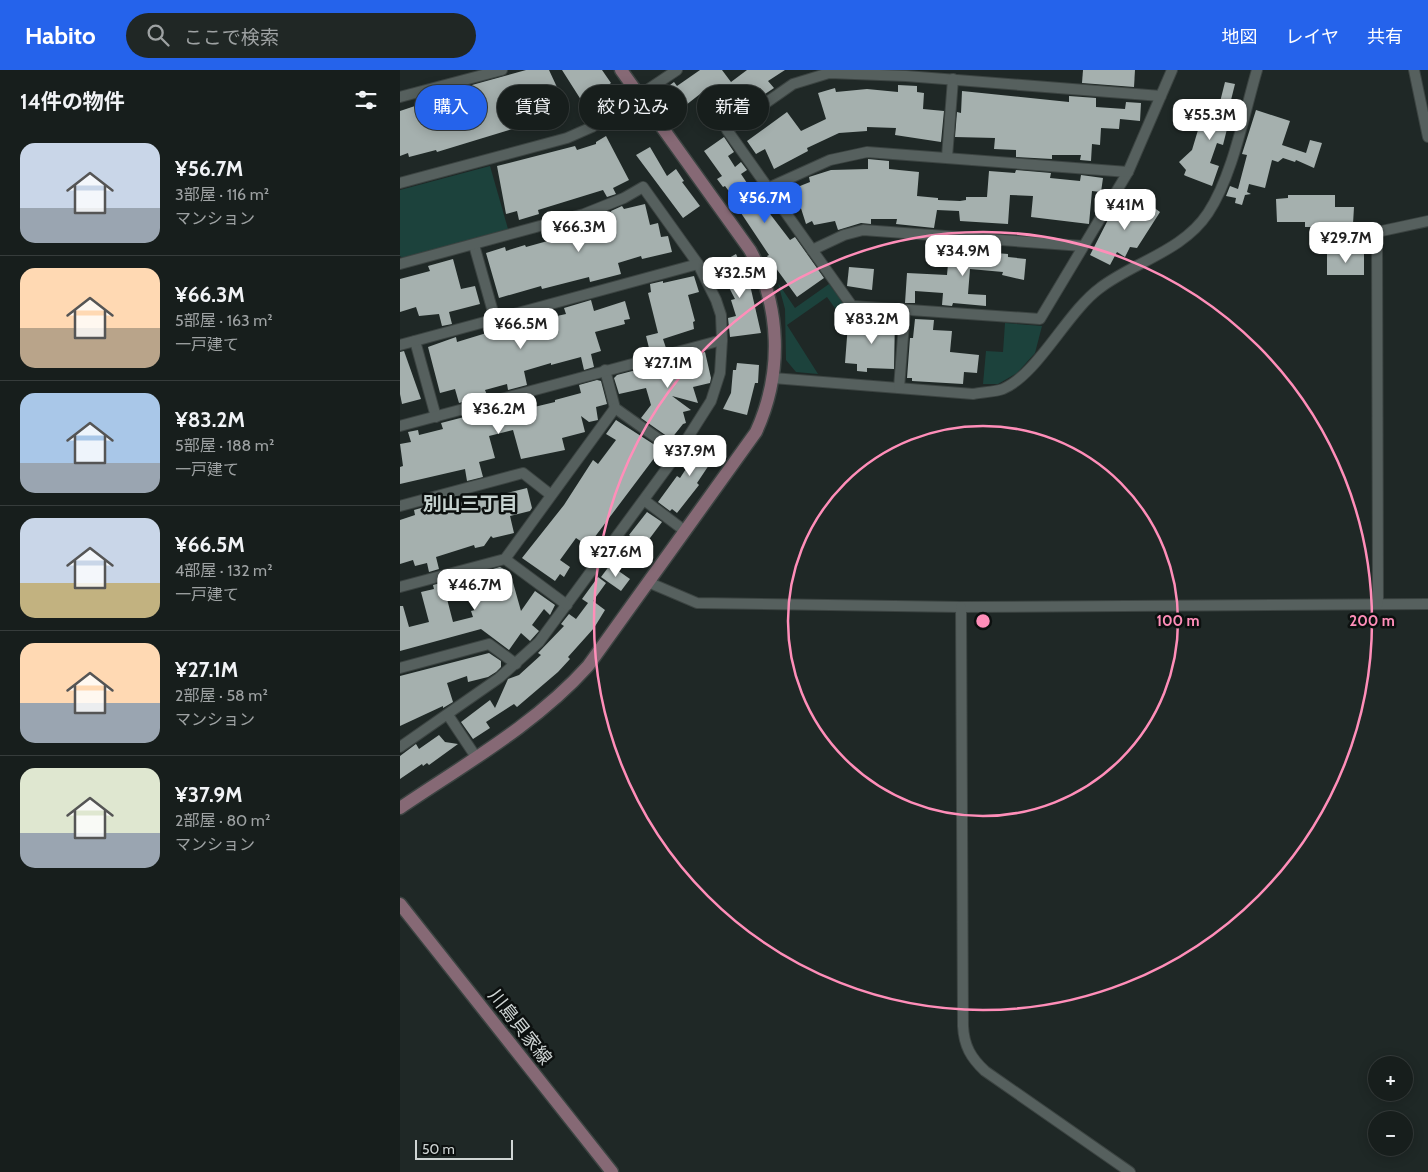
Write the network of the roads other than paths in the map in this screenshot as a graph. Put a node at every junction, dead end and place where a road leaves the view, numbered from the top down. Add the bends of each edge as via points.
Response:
1 (502, 70) edge
2 (621, 70) edge
3 (677, 70) edge
4 (1172, 70) edge
5 (1257, 70) edge
6 (1414, 70) edge
7 (906, 73) edge
8 (953, 79) junction
9 (631, 85) edge
10 (656, 85) edge
11 (1161, 96) junction
12 (400, 97) edge
13 (585, 130) edge
14 (663, 130) edge
15 (1428, 137) edge
16 (947, 157) junction
17 (1128, 172) junction
18 (400, 184) edge
19 (768, 188) junction
20 (1428, 221) edge
21 (474, 245) junction
22 (1083, 246) junction
23 (812, 250) junction
24 (400, 264) edge
25 (698, 264) junction
26 (905, 310) junction
27 (494, 319) junction
28 (722, 340) junction
29 (415, 341) junction
30 (400, 345) edge
31 (605, 370) junction
32 (773, 378) junction
33 (899, 388) junction
34 (615, 408) junction
35 (436, 416) junction
36 (400, 426) edge
37 (678, 453) junction
38 (551, 495) junction
39 (644, 500) junction
40 (400, 506) edge
41 (685, 530) junction
42 (504, 559) junction
43 (650, 583) junction
44 (400, 587) edge
45 (1378, 604) junction
46 (1428, 604) edge
47 (567, 605) junction
48 (960, 606) junction
49 (516, 664) junction
50 (400, 668) edge
51 (448, 715) junction
52 (400, 746) edge
53 (476, 757) junction
54 (400, 808) edge
55 (400, 904) edge
56 (612, 1172) edge
57 (1130, 1172) edge

1 - 12 street
2 - 9 street
3 - 10 street
4 - 11 street
5 - 33 street via 1220,192 1207,216 1178,244 1098,289 1082,303 1023,375 1003,389 974,394
6 - 15 street
7 - 8 street
7 - 19 street via 852,72 813,76 782,91 724,131
8 - 11 street
8 - 16 street
11 - 17 street
13 - 18 street via 567,138
14 - 32 street via 759,267 774,317
16 - 17 street
16 - 19 street via 874,152 842,156
17 - 22 street
19 - 23 street
20 - 45 street via 1377,232
21 - 24 street
21 - 25 street via 584,214 643,187
21 - 27 street
22 - 23 street via 863,230 844,234
22 - 26 street via 1040,319
23 - 26 street via 852,306
25 - 27 street
25 - 28 street via 721,315
26 - 33 street
27 - 29 street
28 - 31 street
28 - 37 street via 717,386
29 - 30 street
29 - 35 street
31 - 34 street
31 - 35 street
32 - 33 street
32 - 41 street via 756,432
34 - 37 street
34 - 38 street
35 - 36 street
37 - 39 street
38 - 40 street via 523,473
38 - 42 street
39 - 41 street
39 - 47 street
41 - 43 street
42 - 44 street
42 - 47 street
43 - 48 street via 697,603
43 - 53 street via 569,688
45 - 46 street
45 - 48 street
47 - 49 street via 539,642
48 - 57 street via 963,1026 966,1048 985,1071
49 - 50 street via 489,644
49 - 51 street
51 - 52 street
51 - 53 street
53 - 54 street
55 - 56 street, 川島貝家線

